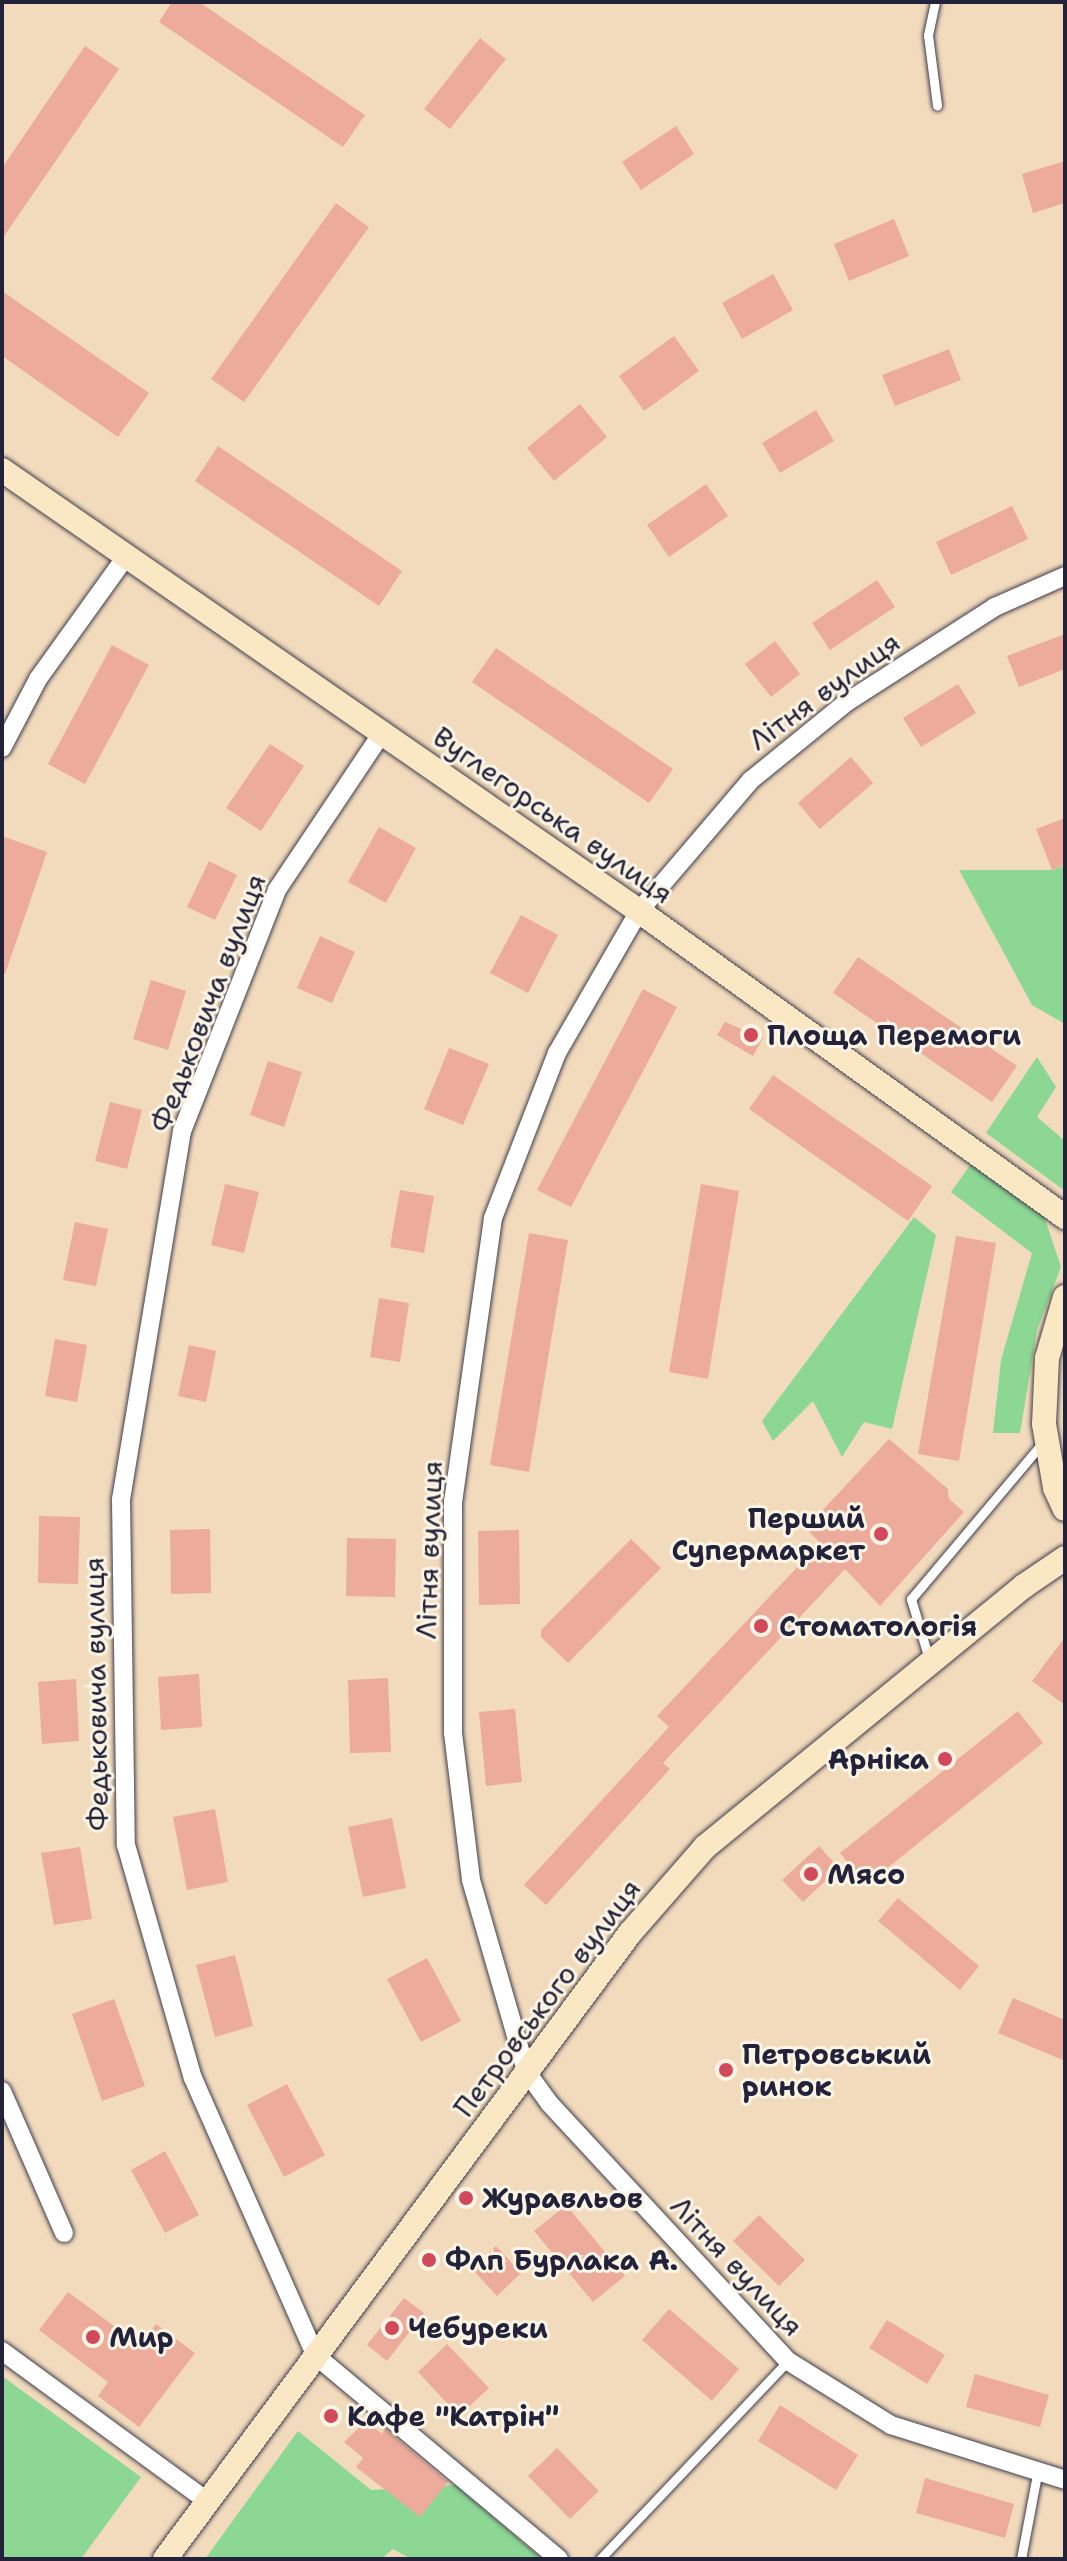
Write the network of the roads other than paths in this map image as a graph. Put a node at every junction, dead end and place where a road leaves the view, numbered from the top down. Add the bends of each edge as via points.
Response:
1 (935, 2) edge
2 (937, 105) dead end
3 (2, 470) edge
4 (125, 558) junction
5 (1065, 576) edge
6 (382, 733) junction
7 (2, 748) edge
8 (639, 911) junction
9 (1065, 1217) edge
10 (1065, 1297) edge
11 (1047, 1439) junction
12 (1065, 1509) edge
13 (1065, 1558) edge
14 (931, 1663) junction
15 (526, 2071) junction
16 (2, 2091) edge
17 (64, 2233) dead end
18 (2, 2351) edge
19 (315, 2355) junction
20 (788, 2361) junction
21 (1037, 2474) junction
22 (1065, 2480) edge
23 (207, 2501) junction
24 (165, 2559) edge
25 (559, 2559) edge
26 (600, 2559) edge
27 (1021, 2559) edge

1 - 2 lane via 928,35
3 - 4 main road, Вуглегорська вулиця
4 - 6 main road, Вуглегорська вулиця
4 - 7 street via 38,679
5 - 8 street, Літня вулиця via 995,607 847,702 751,780
6 - 8 main road, Вуглегорська вулиця
6 - 19 street, Федьковича вулиця via 277,890 182,1131 121,1499 126,1845 193,2078
8 - 9 main road, Вуглегорська вулиця
8 - 15 street, Літня вулиця via 557,1053 493,1218 453,1501 453,1733 471,1880
10 - 11 main road via 1047,1358
11 - 12 main road
11 - 14 lane via 911,1599
13 - 14 main road, Петровського вулиця
14 - 15 main road, Петровського вулиця via 705,1847 630,1933
15 - 19 main road, Петровського вулиця
15 - 20 street, Літня вулиця via 560,2115
16 - 17 street
18 - 23 street
19 - 23 main road, Петровського вулиця
19 - 25 street, Федьковича вулиця
20 - 21 street, Літня вулиця via 891,2425
20 - 26 lane
21 - 22 street, Літня вулиця
21 - 27 lane
23 - 24 main road, Петровського вулиця

